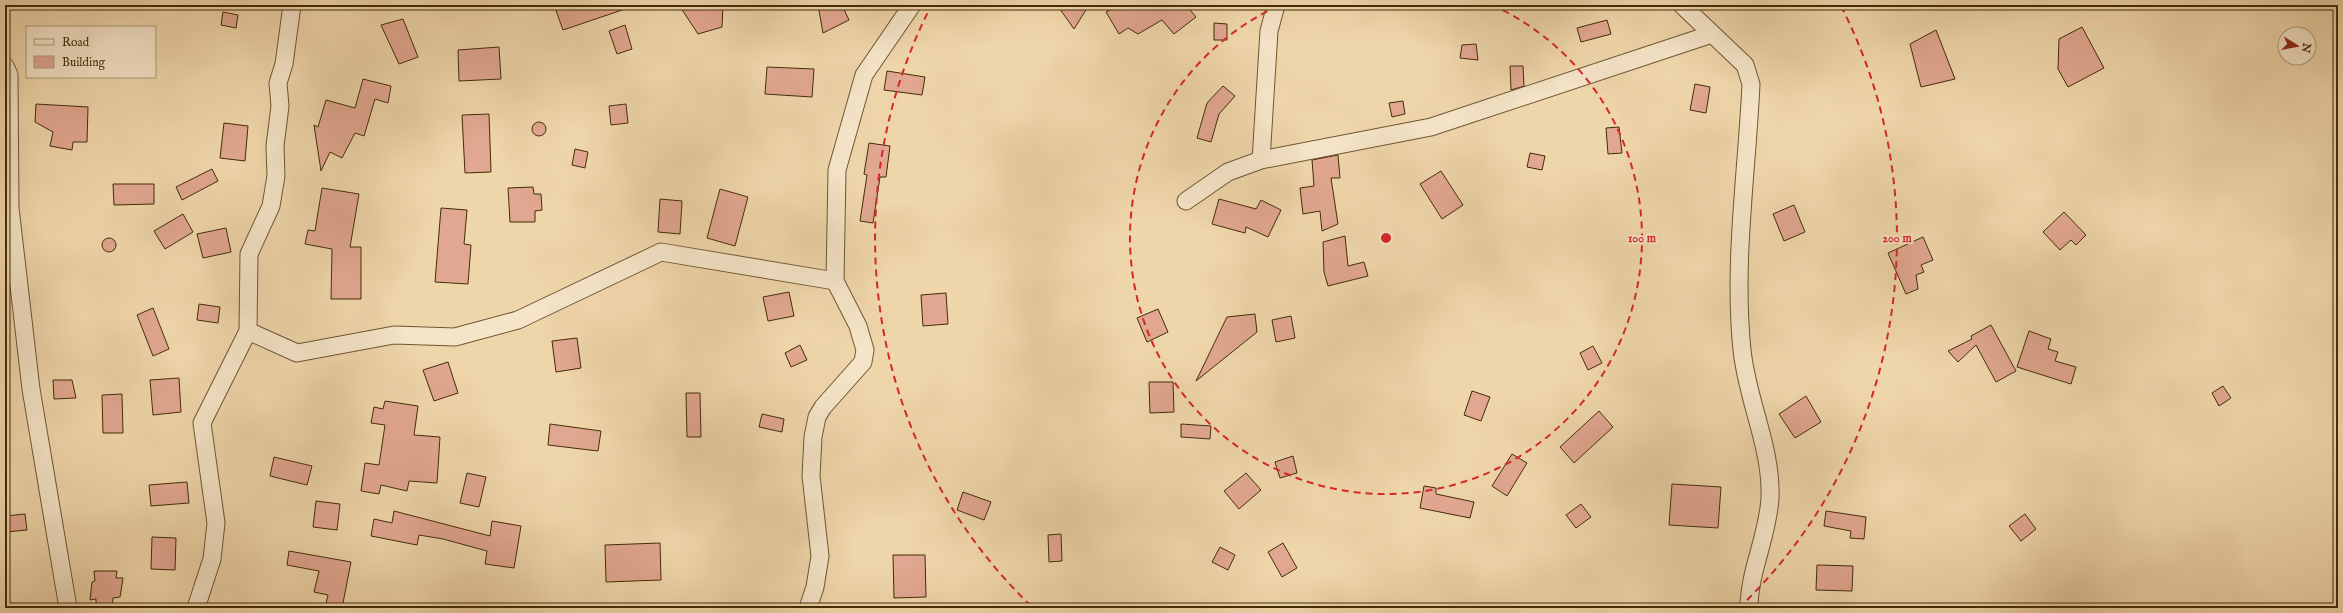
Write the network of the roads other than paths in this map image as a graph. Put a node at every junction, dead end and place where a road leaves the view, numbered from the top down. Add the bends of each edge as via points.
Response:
1 (292, 5) edge
2 (912, 5) edge
3 (1276, 5) edge
4 (1682, 5) edge
5 (1712, 34) junction
6 (5, 66) edge
7 (1261, 160) junction
8 (1186, 200) dead end
9 (835, 281) junction
10 (248, 331) junction
11 (68, 608) edge
12 (196, 608) edge
13 (808, 608) edge
14 (1749, 608) edge

1 - 10 street via 284,64 278,83 280,106 275,146 276,176 271,206 249,254
2 - 9 street via 864,75 837,170
3 - 7 street via 1269,31
4 - 5 street
5 - 7 street via 1431,127
5 - 14 street via 1745,65 1751,84 1740,268 1742,351 1768,464 1770,498 1766,530 1749,592
6 - 11 street via 8,75 10,208 31,390
7 - 8 street via 1228,172
9 - 10 street via 661,252 518,320 455,337 394,335 297,353
9 - 13 street via 858,326 865,350 863,362 823,408 813,437 811,476 820,556 815,587
10 - 12 street via 202,423 216,523 212,559

